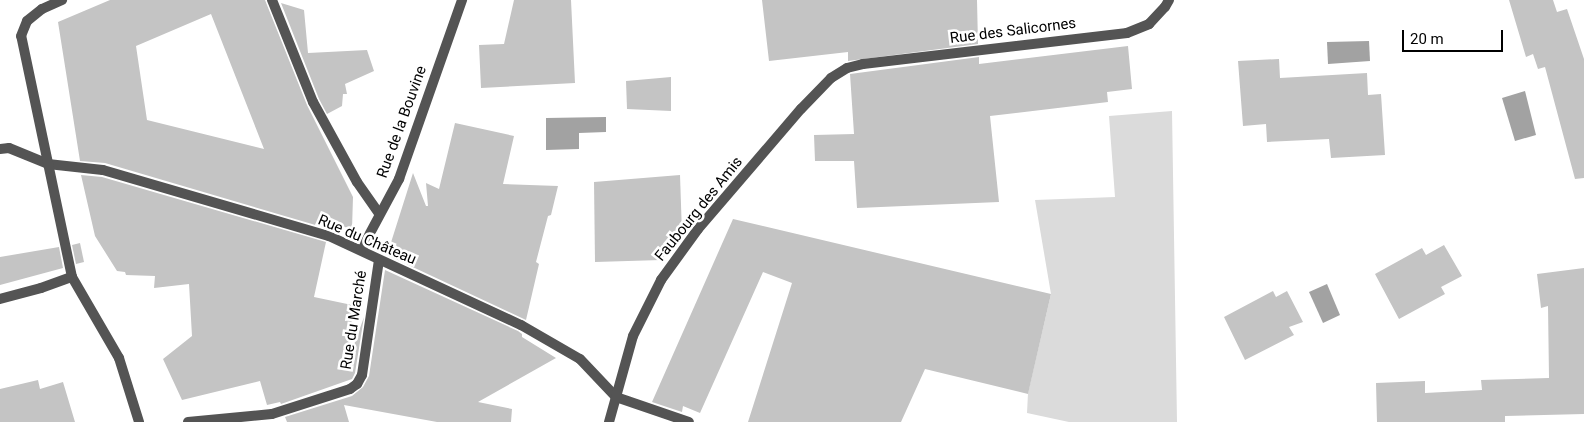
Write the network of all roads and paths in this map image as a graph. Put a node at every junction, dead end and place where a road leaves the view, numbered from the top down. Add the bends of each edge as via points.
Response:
1 (62, 0) edge
2 (272, 0) edge
3 (462, 0) edge
4 (1169, 0) edge
5 (847, 68) joint
6 (5, 148) edge
7 (48, 164) junction
8 (379, 212) junction
9 (361, 250) junction
10 (379, 260) junction
11 (72, 276) junction
12 (0, 299) edge
13 (616, 397) junction
14 (273, 418) edge
15 (139, 422) edge
16 (188, 422) edge
17 (609, 422) edge
18 (689, 422) edge

1 - 7 street via 42,9 27,21 21,36
2 - 8 street via 313,102 356,182
3 - 8 street, Rue de la Bouvine via 398,179
4 - 5 street, Rue des Salicornes via 1149,24 1128,33
5 - 13 street, Faubourg des Amis via 831,78 801,109 698,229 661,280 633,336
6 - 7 street, Rue du Château
7 - 9 street, Rue du Château via 103,170 329,236
7 - 11 street
8 - 9 street, Rue de la Bouvine
9 - 10 street, Rue du Château
10 - 13 street, Rue du Château via 521,325 555,344 580,359
10 - 14 street, Rue du Marché via 362,375 357,384
11 - 12 street
11 - 15 street via 119,358
13 - 17 street, Faubourg des Amis
13 - 18 street
14 - 16 street

